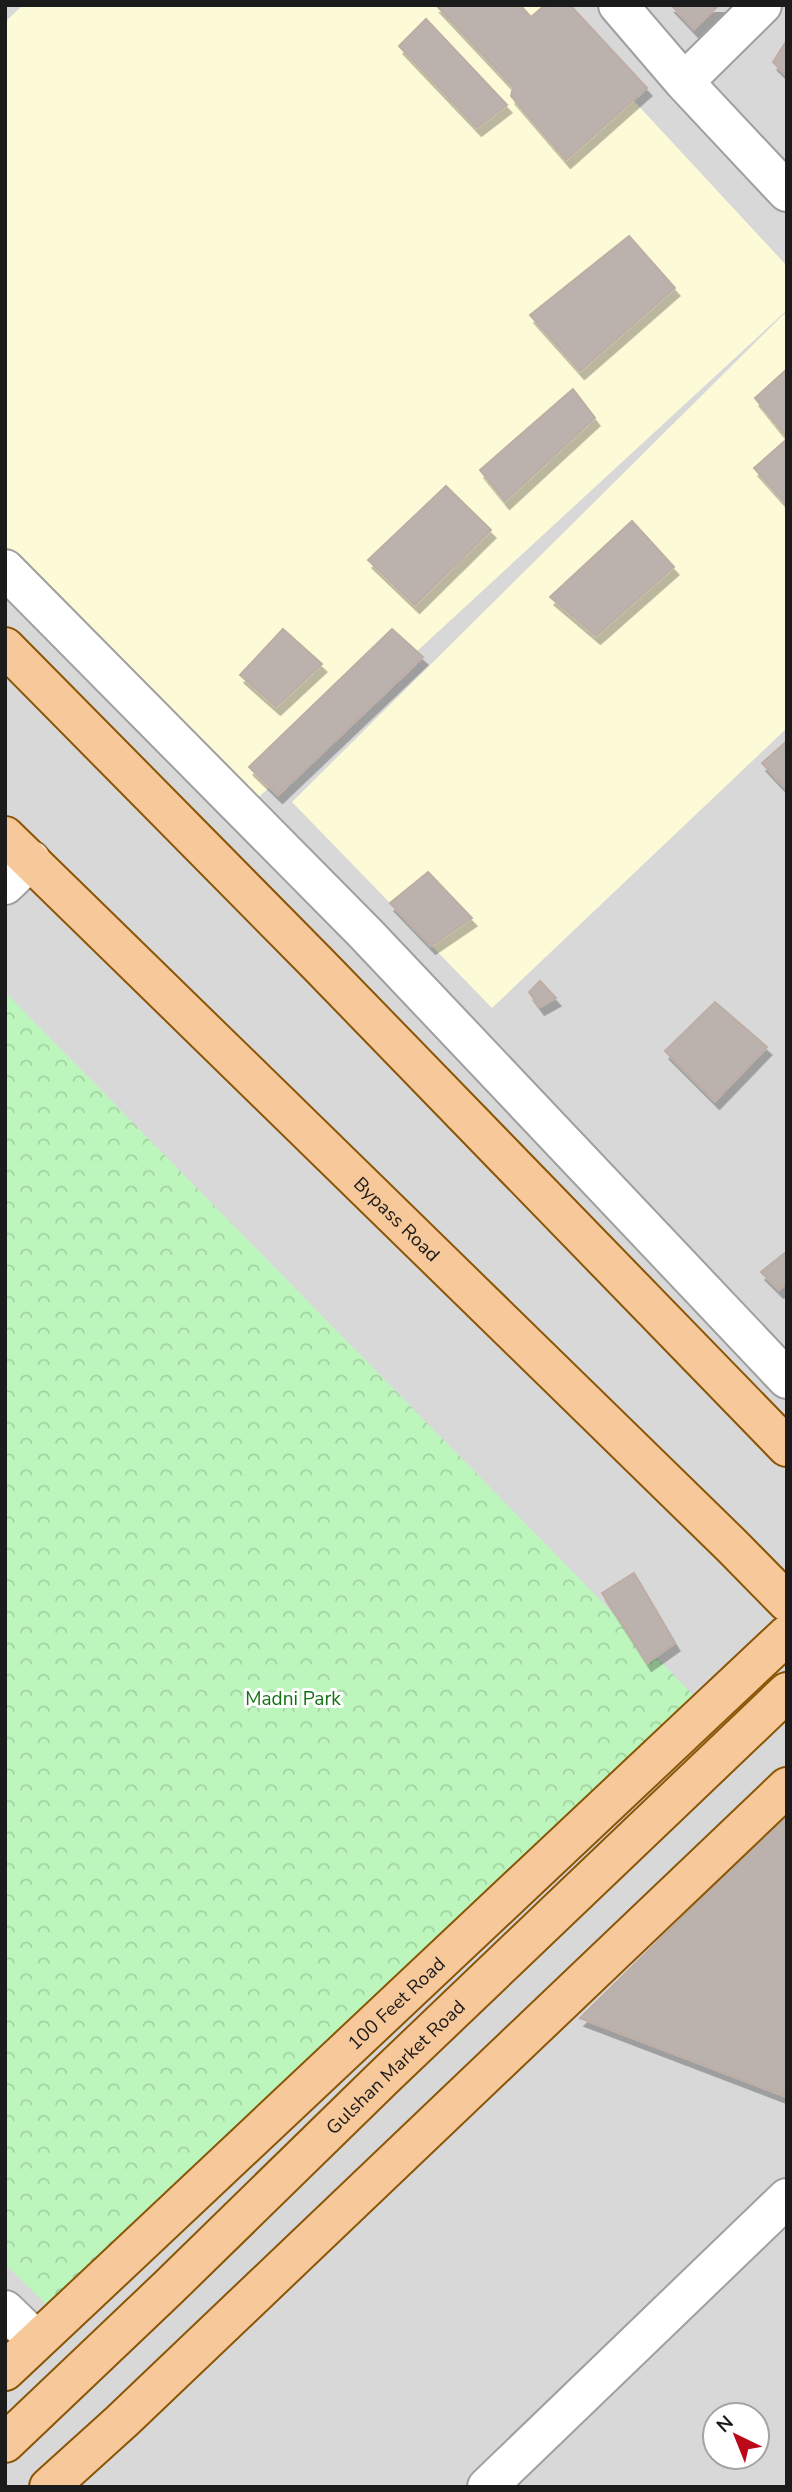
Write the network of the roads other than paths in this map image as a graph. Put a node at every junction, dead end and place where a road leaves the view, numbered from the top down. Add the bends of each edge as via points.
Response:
1 (618, 5) edge
2 (762, 5) edge
3 (684, 82) junction
4 (787, 192) edge
5 (5, 569) edge
6 (5, 647) edge
7 (14, 860) edge
8 (605, 1187) junction
9 (566, 1219) junction
10 (787, 1379) edge
11 (787, 1447) edge
12 (787, 1602) edge
13 (787, 1635) edge
14 (787, 1692) edge
15 (787, 1787) edge
16 (784, 2206) edge
17 (5, 2310) edge
18 (36, 2340) junction
19 (5, 2371) edge
20 (5, 2443) edge
21 (50, 2487) edge
22 (487, 2487) edge

1 - 3 street
2 - 3 street
3 - 4 street
5 - 8 street via 366,934
6 - 9 main road
7 - 12 main road, Bypass Road via 713,1526
8 - 9 street
8 - 10 street
9 - 11 main road
13 - 18 main road, 100 Feet Road
14 - 20 main road, Gulshan Market Road
15 - 21 main road
16 - 22 street
17 - 18 street
18 - 19 main road, 100 Feet Road

